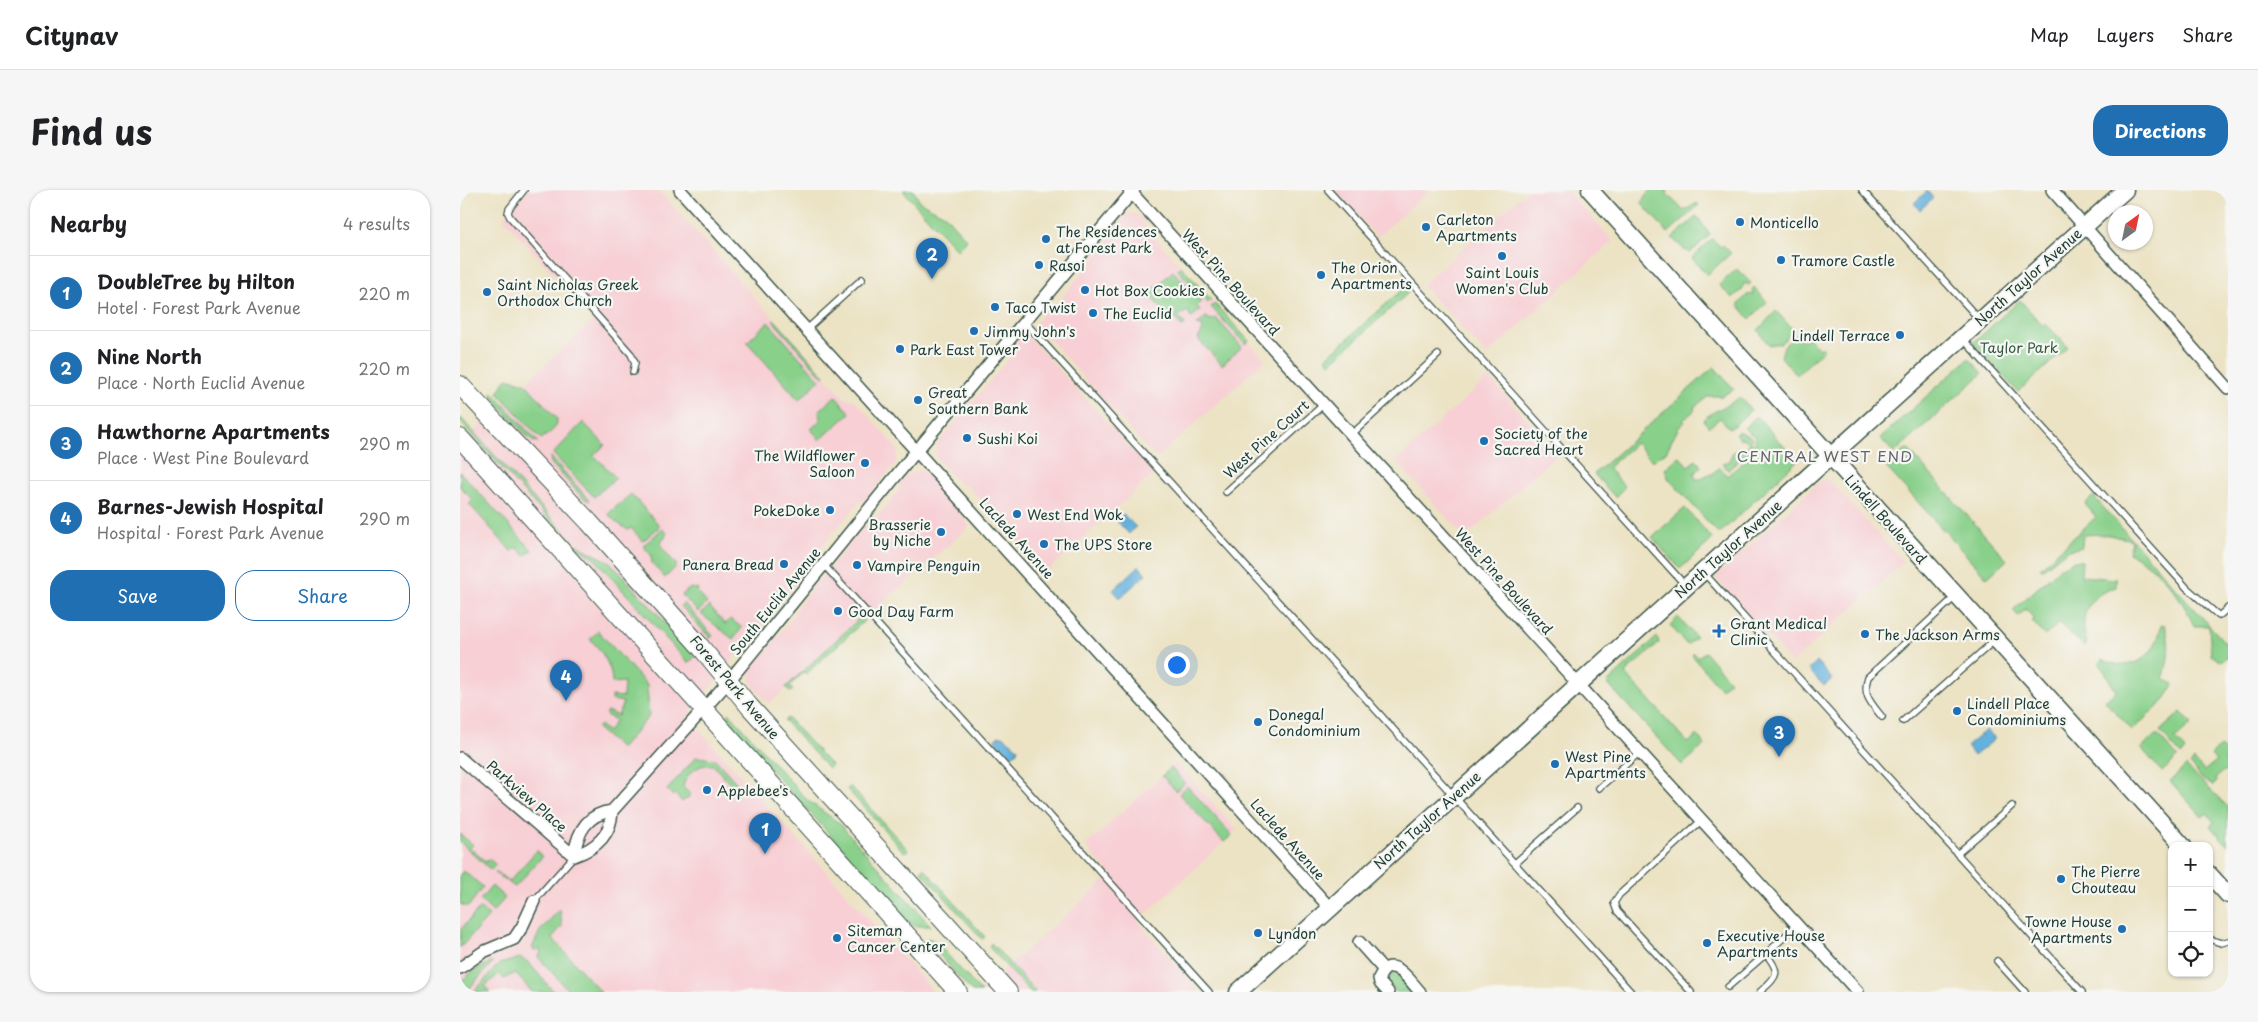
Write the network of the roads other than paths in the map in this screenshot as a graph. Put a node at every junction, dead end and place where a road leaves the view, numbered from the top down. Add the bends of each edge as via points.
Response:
1 (524, 190) edge
2 (680, 190) edge
3 (1328, 190) edge
4 (1590, 190) edge
5 (1862, 190) edge
6 (2052, 190) edge
7 (2125, 190) edge
8 (1131, 191) edge
9 (2085, 226) junction
10 (862, 279) dead end
11 (1981, 320) junction
12 (1024, 321) junction
13 (807, 329) junction
14 (1961, 338) junction
15 (1438, 355) dead end
16 (633, 372) dead end
17 (460, 385) edge
18 (2228, 388) edge
19 (1323, 405) junction
20 (1351, 435) junction
21 (460, 438) edge
22 (917, 450) junction
23 (1830, 457) junction
24 (1226, 492) dead end
25 (824, 565) junction
26 (1702, 572) junction
27 (1686, 586) junction
28 (1956, 596) junction
29 (2228, 608) edge
30 (1996, 639) junction
31 (728, 682) junction
32 (1578, 684) junction
33 (703, 710) junction
34 (1882, 716) dead end
35 (1903, 721) dead end
36 (1640, 752) junction
37 (460, 758) edge
38 (1600, 788) dead end
39 (1454, 796) junction
40 (2012, 806) dead end
41 (1577, 808) dead end
42 (612, 811) junction
43 (1702, 820) junction
44 (2179, 842) edge
45 (1957, 854) junction
46 (574, 856) junction
47 (1515, 864) junction
48 (2213, 878) edge
49 (2228, 895) edge
50 (534, 901) joint
51 (1330, 908) junction
52 (1797, 925) junction
53 (2213, 941) edge
54 (1359, 942) dead end
55 (2228, 942) edge
56 (1766, 954) junction
57 (1997, 961) dead end
58 (460, 968) edge
59 (1384, 970) junction
60 (1728, 988) dead end
61 (958, 992) edge
62 (1008, 992) edge
63 (1209, 992) edge
64 (1238, 992) edge
65 (1388, 992) edge
66 (1420, 992) edge
67 (1631, 992) edge
68 (1691, 992) edge
69 (1760, 992) edge
70 (1858, 992) edge
71 (2025, 992) edge
72 (2082, 992) edge

1 - 16 lane via 508,209 510,217 631,354 635,363
2 - 13 street, Laclede Avenue
3 - 27 lane
4 - 23 street, Lindell Boulevard
5 - 11 lane
6 - 9 street
7 - 9 street, North Taylor Avenue
8 - 12 street, South Euclid Avenue
8 - 19 street, West Pine Boulevard
9 - 11 street, North Taylor Avenue
9 - 18 street
10 - 13 lane
11 - 14 street, North Taylor Avenue
12 - 22 street, South Euclid Avenue
12 - 39 lane
13 - 22 street, Laclede Avenue
14 - 23 street, North Taylor Avenue
14 - 29 lane via 2187,588 2219,616
15 - 20 lane
17 - 31 main road, Forest Park Avenue via 589,522
19 - 20 street, West Pine Boulevard
19 - 24 lane, West Pine Court
20 - 32 street, West Pine Boulevard
21 - 33 main road
22 - 25 street, South Euclid Avenue
22 - 51 street, Laclede Avenue
23 - 26 street, North Taylor Avenue
23 - 28 street, Lindell Boulevard
25 - 31 street, South Euclid Avenue
25 - 63 lane
26 - 27 street, North Taylor Avenue
26 - 45 lane
27 - 32 street, North Taylor Avenue
28 - 30 street, Lindell Boulevard
28 - 34 lane via 1868,677 1864,687 1866,696
30 - 35 lane
30 - 44 street, Lindell Boulevard
31 - 33 street, South Euclid Avenue
31 - 62 main road, Forest Park Avenue
32 - 36 street, West Pine Boulevard
32 - 39 street, North Taylor Avenue
33 - 42 street, South Euclid Avenue
33 - 61 main road
36 - 38 lane
36 - 43 street, West Pine Boulevard
37 - 46 street, Parkview Place
39 - 47 lane
39 - 51 street, North Taylor Avenue
40 - 45 lane
41 - 47 lane
42 - 46 street, South Euclid Avenue via 610,828 597,845
42 - 46 street, South Euclid Avenue via 599,813 585,826 577,838
43 - 52 street, West Pine Boulevard
43 - 68 lane via 1614,903
45 - 72 lane
46 - 50 lane
47 - 67 lane
48 - 49 street
50 - 58 street via 514,938 483,952
51 - 64 street, North Taylor Avenue
52 - 56 lane
52 - 70 street, West Pine Boulevard
53 - 55 lane
54 - 59 street
56 - 60 lane
56 - 69 lane via 1775,966 1776,974
57 - 71 lane
59 - 65 street via 1379,978
59 - 66 street via 1399,968

